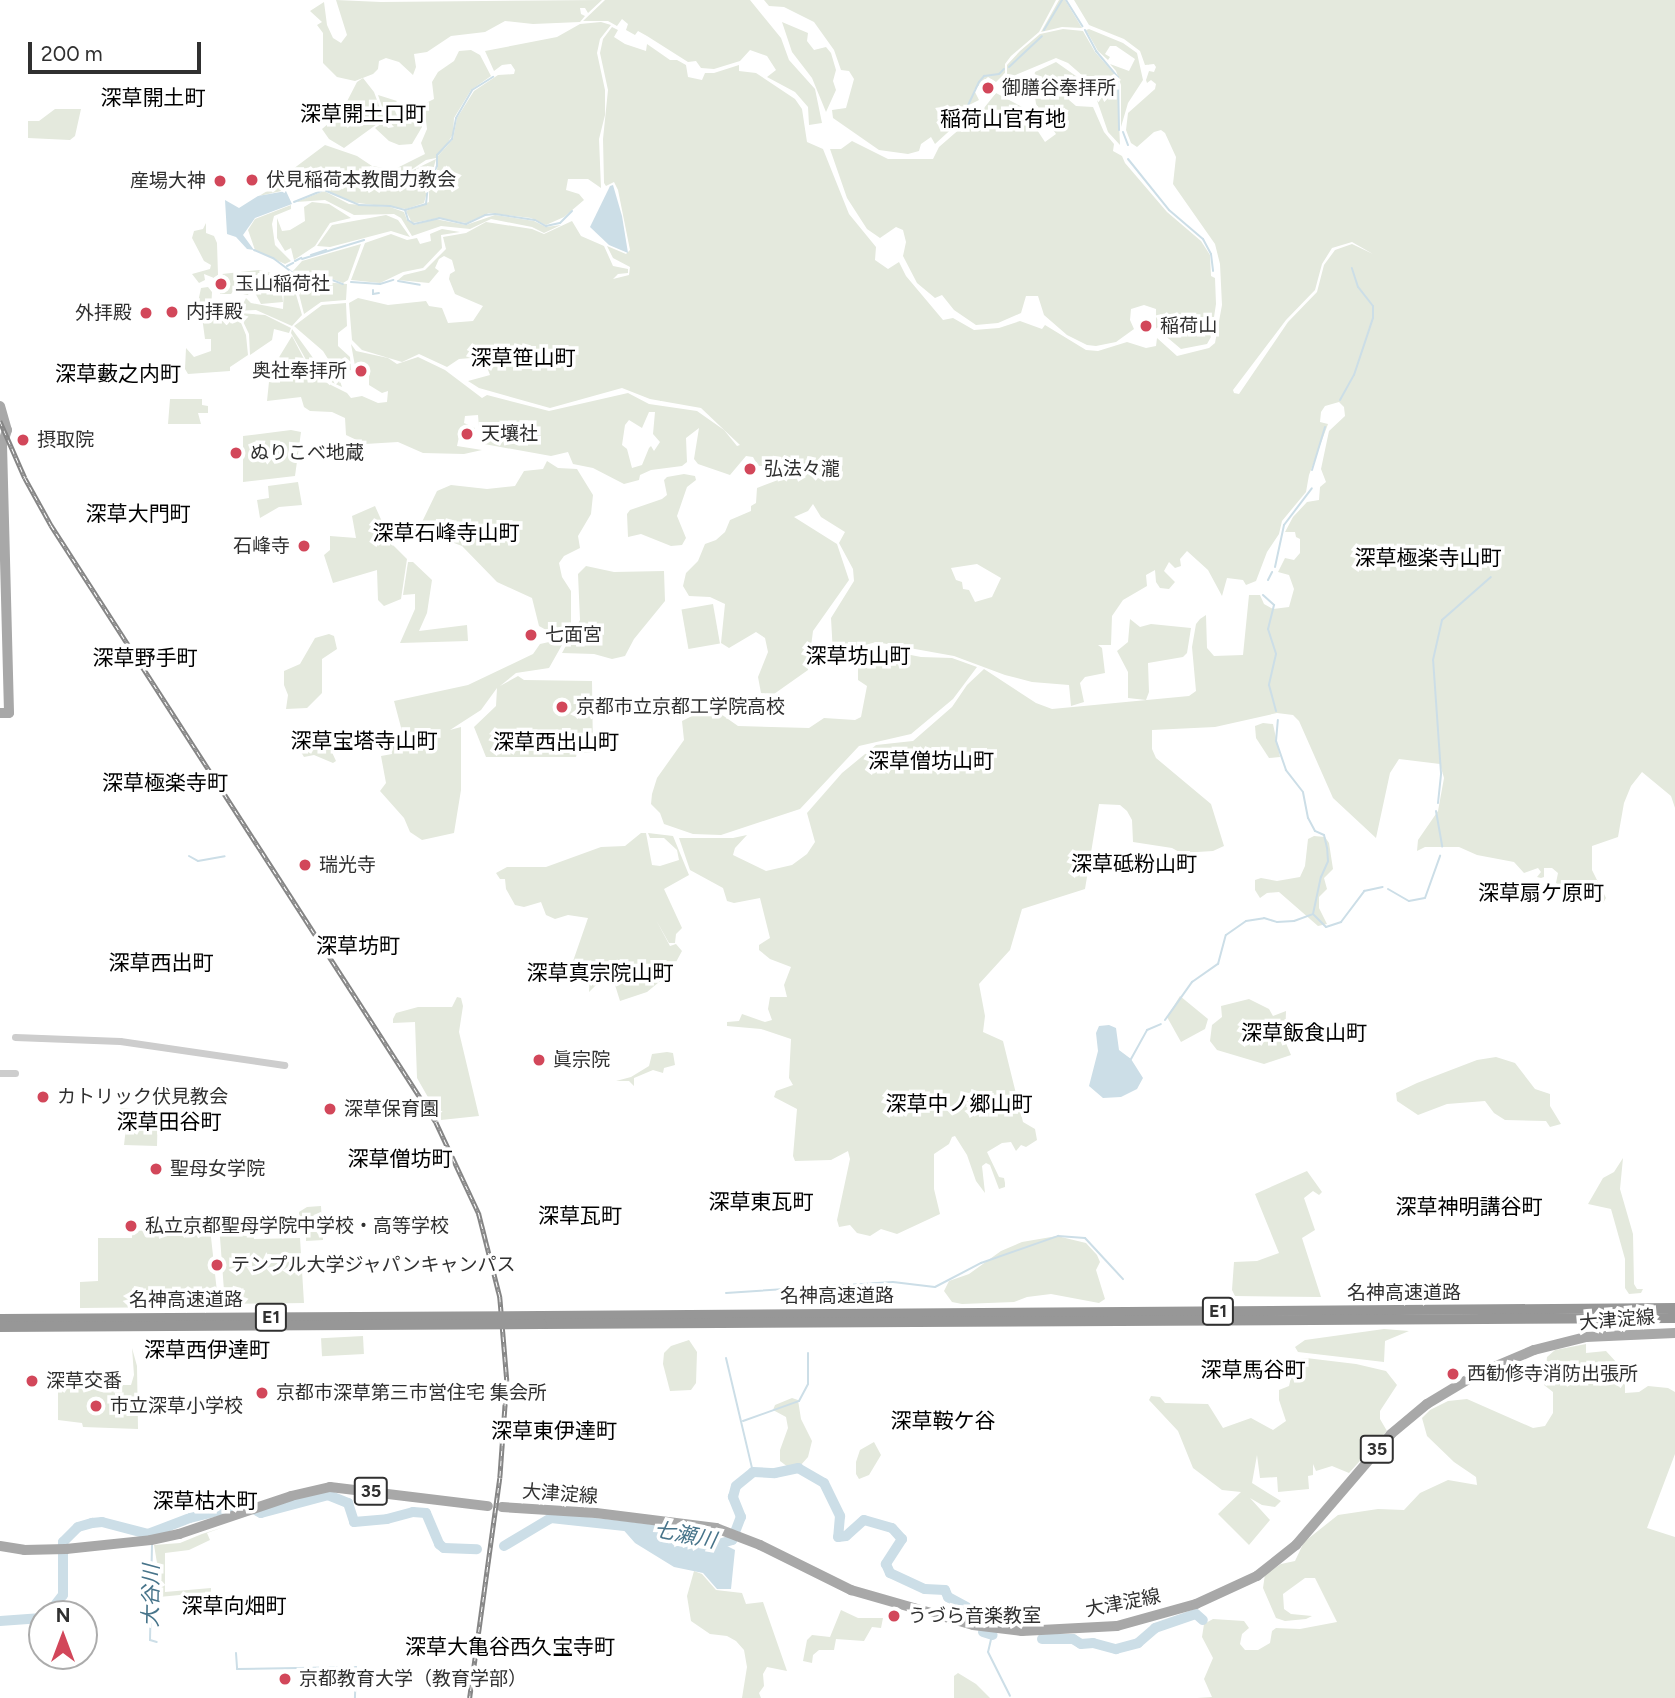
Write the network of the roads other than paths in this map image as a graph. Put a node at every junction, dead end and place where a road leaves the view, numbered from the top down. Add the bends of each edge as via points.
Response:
1 (0, 406) edge
2 (6, 711) edge
3 (15, 1037) dead end
4 (284, 1065) dead end
5 (0, 1073) edge
6 (15, 1073) dead end
7 (1675, 1308) edge
8 (1675, 1318) edge
9 (0, 1319) edge
10 (542, 1320) junction
11 (0, 1327) edge
12 (1675, 1333) edge
13 (488, 1506) dead end
14 (502, 1507) dead end
15 (0, 1546) edge

1 - 2 main road via 7,430 2,445
3 - 4 street via 120,1041
5 - 6 street
7 - 10 highway, 名神高速道路 / E1
8 - 10 highway, 名神高速道路 / E1
9 - 10 highway, 名神高速道路 / E1, bridge
10 - 11 highway, 名神高速道路 / E1, bridge
12 - 14 main road, 大津淀線 / 35 via 1586,1337 1534,1350 1477,1374 1427,1404 1391,1434 1313,1527 1256,1576 1215,1596 1122,1625 1022,1631 973,1625 851,1590 708,1526
13 - 15 main road, 35 via 330,1487 151,1540 62,1549

